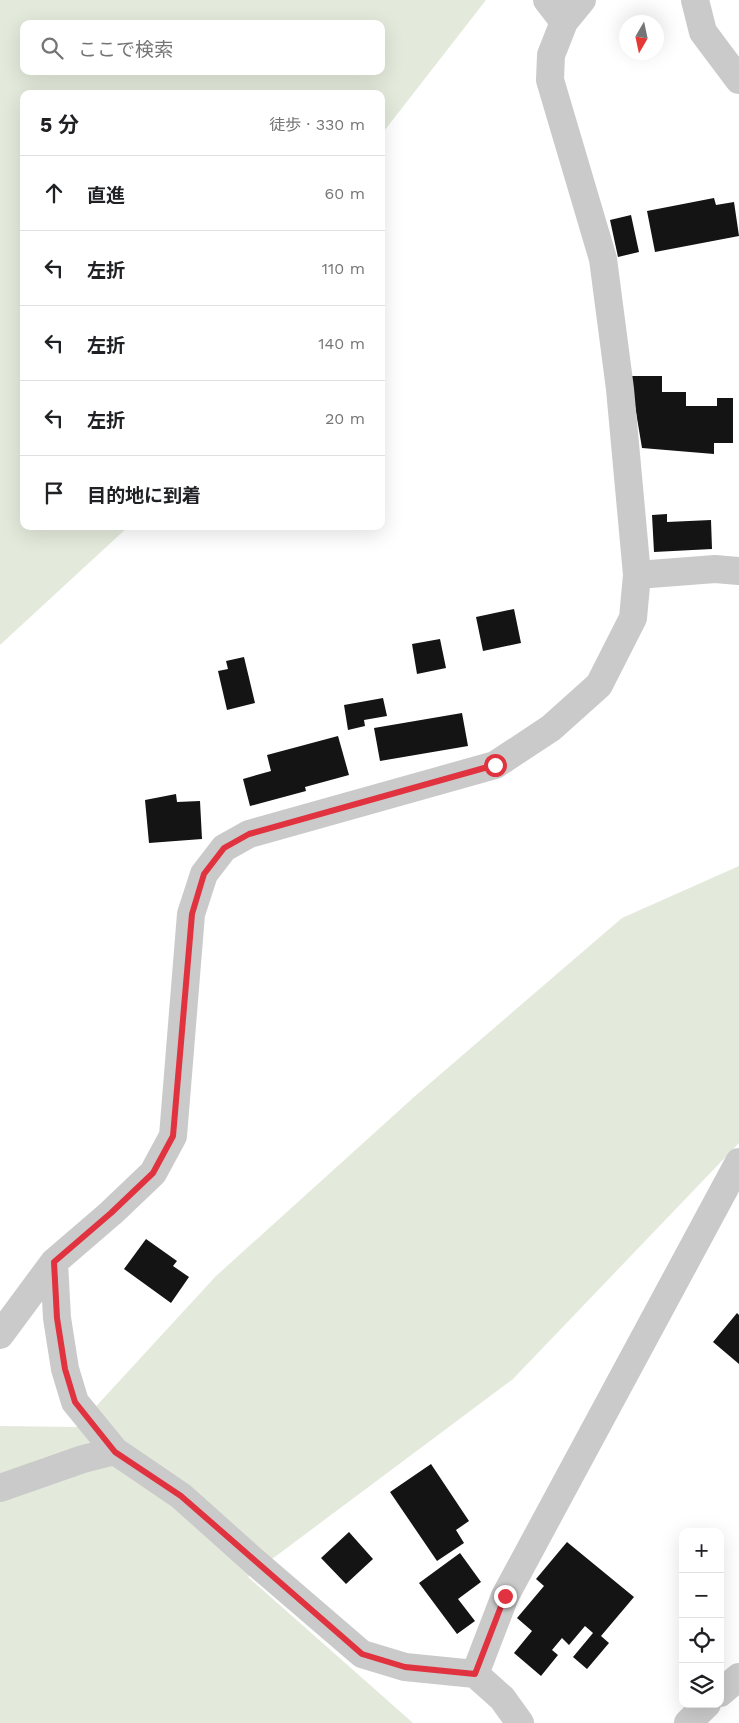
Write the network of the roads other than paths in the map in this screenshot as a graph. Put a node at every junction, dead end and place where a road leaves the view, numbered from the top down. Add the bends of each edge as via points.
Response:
1 (547, 0) edge
2 (582, 0) edge
3 (695, 0) edge
4 (564, 22) junction
5 (739, 80) edge
6 (739, 571) edge
7 (638, 575) junction
8 (739, 1162) edge
9 (54, 1262) junction
10 (0, 1335) edge
11 (115, 1452) junction
12 (0, 1488) edge
13 (475, 1674) junction
14 (739, 1676) edge
15 (724, 1689) edge
16 (703, 1708) edge
17 (520, 1723) edge
18 (688, 1723) edge

1 - 4 street
2 - 4 street
3 - 5 street via 703,32
4 - 7 street via 551,55 550,80 603,259 620,389
6 - 7 street via 715,569
7 - 9 street via 633,618 600,686 551,728 495,765 249,834 224,848 204,874 192,914 173,1136 153,1173
8 - 13 street via 505,1596
9 - 10 street
9 - 11 street via 58,1326 65,1369 75,1402
11 - 12 street via 83,1459
11 - 13 street via 181,1496 362,1654 405,1667
13 - 17 street via 502,1698
14 - 15 street
16 - 18 street

